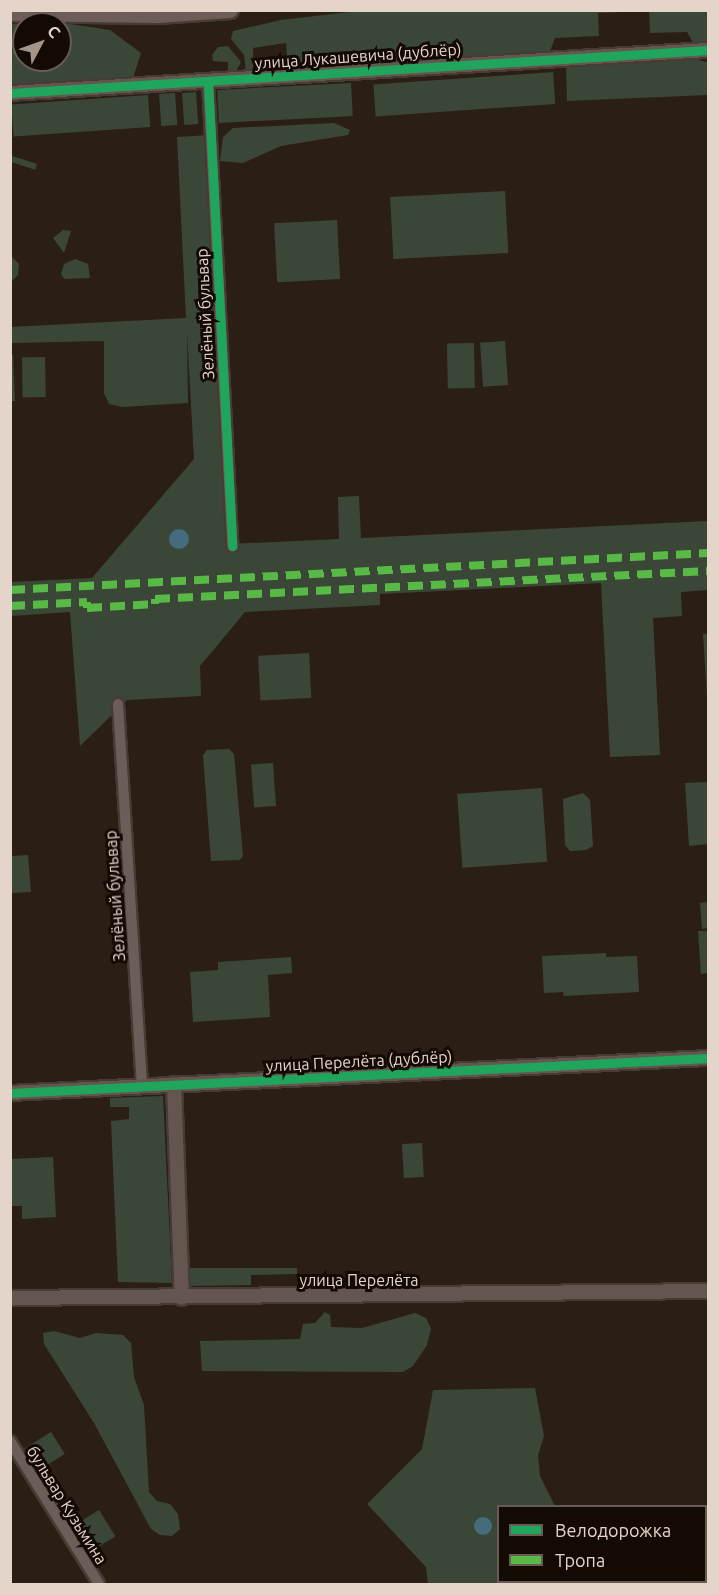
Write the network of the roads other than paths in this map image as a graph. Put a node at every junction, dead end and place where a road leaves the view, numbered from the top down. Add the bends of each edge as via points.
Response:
1 (21, 10) edge
2 (230, 10) edge
3 (10, 12) edge
4 (708, 50) edge
5 (208, 81) junction
6 (10, 93) edge
7 (232, 546) dead end
8 (118, 704) dead end
9 (708, 1058) edge
10 (174, 1084) junction
11 (142, 1086) junction
12 (10, 1093) edge
13 (708, 1291) edge
14 (10, 1298) edge
15 (182, 1298) junction
16 (10, 1442) edge
17 (99, 1584) edge

1 - 3 main road
2 - 3 main road via 148,15
4 - 5 street, улица Лукашевича (дублёр)
5 - 6 street, улица Лукашевича (дублёр)
5 - 7 street, Зелёный бульвар
8 - 11 street, Зелёный бульвар
9 - 10 street, улица Перелёта (дублёр)
10 - 11 street, улица Перелёта (дублёр)
10 - 15 street
11 - 12 street, улица Перелёта (дублёр)
13 - 15 street, улица Перелёта
14 - 15 street, улица Перелёта
16 - 17 street, бульвар Кузьмина

